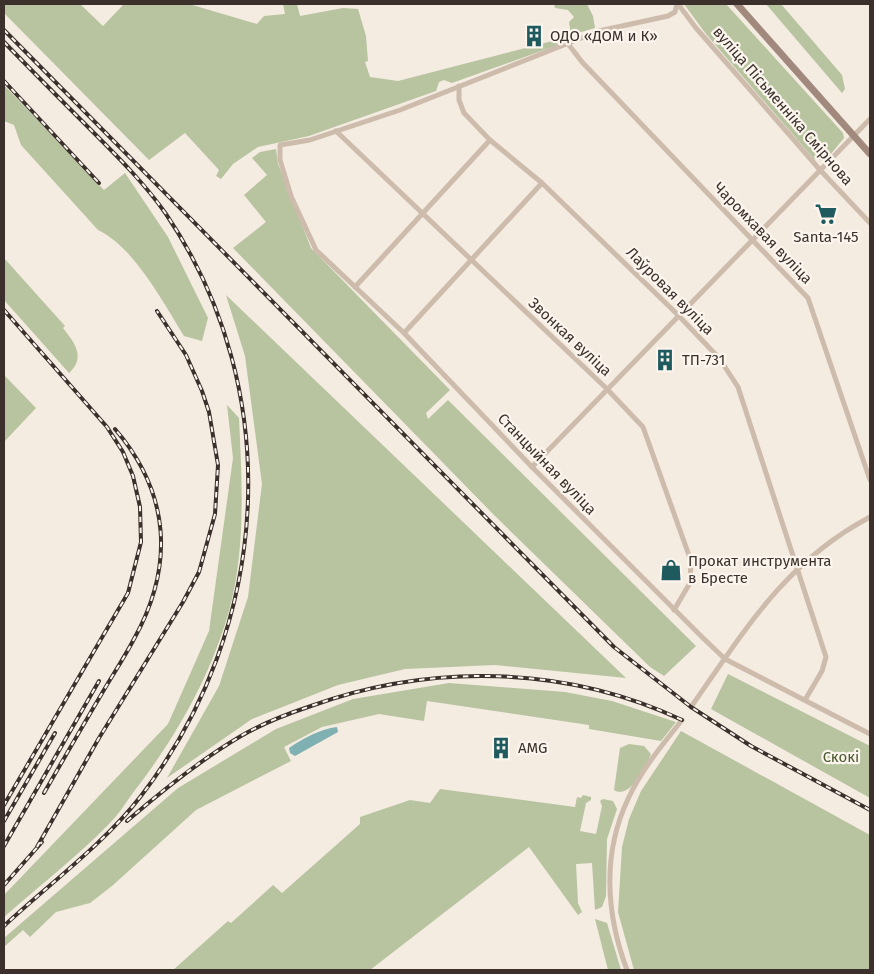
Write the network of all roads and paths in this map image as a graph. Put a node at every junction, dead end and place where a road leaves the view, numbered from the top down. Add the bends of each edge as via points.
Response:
1 (678, 4) edge
2 (737, 4) edge
3 (568, 45) junction
4 (459, 86) junction
5 (870, 119) edge
6 (336, 131) junction
7 (854, 136) junction
8 (490, 140) junction
9 (870, 154) edge
10 (820, 171) junction
11 (542, 183) junction
12 (424, 212) junction
13 (870, 223) edge
14 (752, 240) junction
15 (470, 259) junction
16 (355, 287) junction
17 (678, 316) junction
18 (404, 333) junction
19 (606, 388) junction
20 (532, 467) junction
21 (870, 480) edge
22 (870, 517) edge
23 (798, 568) junction
24 (674, 610) junction
25 (725, 659) junction
26 (805, 700) junction
27 (691, 707) dead end
28 (682, 720) dead end
29 (870, 734) edge
30 (627, 970) edge

1 - 3 street via 675,12 668,16 599,31
1 - 10 street, вуліца Пісьменніка Смірнова
2 - 7 main road
3 - 4 street
3 - 14 street, Чаромхавая вуліца
4 - 6 street
4 - 8 street, Лаўровая вуліца via 459,100 464,113
5 - 7 street
6 - 12 street, Звонкая вуліца
6 - 16 street, Станцыйная вуліца via 280,145 280,160 310,240 316,250
7 - 9 main road
7 - 10 street
8 - 11 street, Лаўровая вуліца
8 - 12 street
10 - 13 street, вуліца Пісьменніка Смірнова
10 - 14 street
11 - 15 street
11 - 17 street, Лаўровая вуліца
12 - 15 street, Звонкая вуліца
12 - 16 street
14 - 17 street
14 - 21 street, Чаромхавая вуліца via 808,298
15 - 18 street
15 - 19 street, Звонкая вуліца
16 - 18 street, Станцыйная вуліца
17 - 19 street
17 - 23 street, Лаўровая вуліца via 719,358 738,387
18 - 20 street, Станцыйная вуліца
19 - 20 street
19 - 24 street, Звонкая вуліца via 643,427 691,561 690,583
20 - 24 street, Станцыйная вуліца
22 - 23 street via 826,544
23 - 25 street via 763,606
23 - 26 street, Лаўровая вуліца via 826,657 822,671
24 - 25 street, Станцыйная вуліца
25 - 26 street, Станцыйная вуліца
25 - 27 street
26 - 29 street, Станцыйная вуліца
28 - 30 street via 628,799 615,837 610,867 610,914

